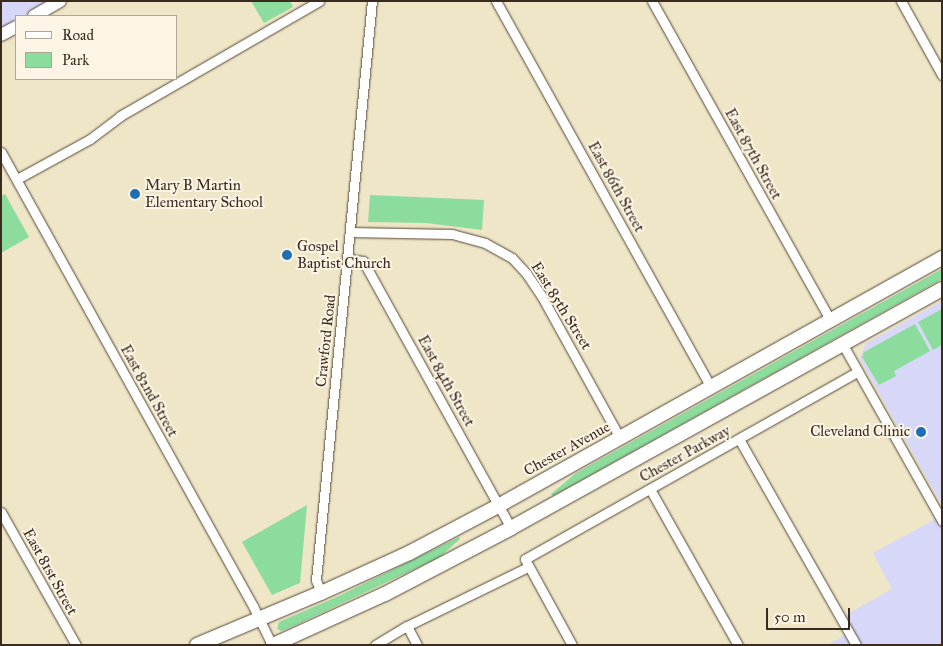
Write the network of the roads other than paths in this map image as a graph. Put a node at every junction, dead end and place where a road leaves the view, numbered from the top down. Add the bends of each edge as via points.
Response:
1 (60, 1) edge
2 (319, 1) edge
3 (372, 1) edge
4 (496, 1) edge
5 (652, 1) edge
6 (901, 1) edge
7 (36, 15) edge
8 (15, 28) edge
9 (1, 36) edge
10 (942, 75) edge
11 (1, 152) edge
12 (16, 179) junction
13 (350, 232) junction
14 (942, 258) edge
15 (349, 259) junction
16 (942, 289) edge
17 (830, 320) junction
18 (843, 345) junction
19 (858, 371) junction
20 (710, 387) junction
21 (620, 438) junction
22 (740, 439) junction
23 (650, 489) junction
24 (498, 506) junction
25 (1, 512) edge
26 (942, 521) edge
27 (511, 528) junction
28 (527, 563) junction
29 (321, 593) junction
30 (260, 619) junction
31 (407, 626) junction
32 (76, 645) edge
33 (197, 645) edge
34 (272, 645) edge
35 (375, 645) edge
36 (418, 645) edge
37 (572, 645) edge
38 (738, 645) edge
39 (856, 645) edge

1 - 7 street
2 - 12 street via 120,116 90,139
3 - 13 street, Crawford Road
4 - 20 street, East 86th Street
5 - 17 street, East 87th Street
6 - 10 street
8 - 9 street
11 - 12 street, East 82nd Street
12 - 30 street, East 82nd Street
13 - 15 street, Crawford Road
13 - 21 street, East 85th Street via 452,234 485,243 512,258 541,295
14 - 17 main road, Chester Avenue
15 - 24 street, East 84th Street via 363,260
15 - 29 street, Crawford Road via 316,580
16 - 18 main road
17 - 20 main road, Chester Avenue
18 - 19 street
18 - 27 main road
19 - 22 street, Chester Parkway
19 - 26 street
20 - 21 main road, Chester Avenue
21 - 24 main road, Chester Avenue
22 - 23 street, Chester Parkway
22 - 39 street
23 - 28 street, Chester Parkway
23 - 38 street
24 - 27 street, East 84th Street
24 - 29 main road, Chester Avenue
25 - 32 street, East 81st Street
27 - 34 main road via 385,594
28 - 31 street, Chester Parkway
28 - 37 street
29 - 30 main road, Chester Avenue
30 - 33 main road, Chester Avenue
30 - 34 street, East 82nd Street
31 - 35 street, Chester Parkway
31 - 36 street

